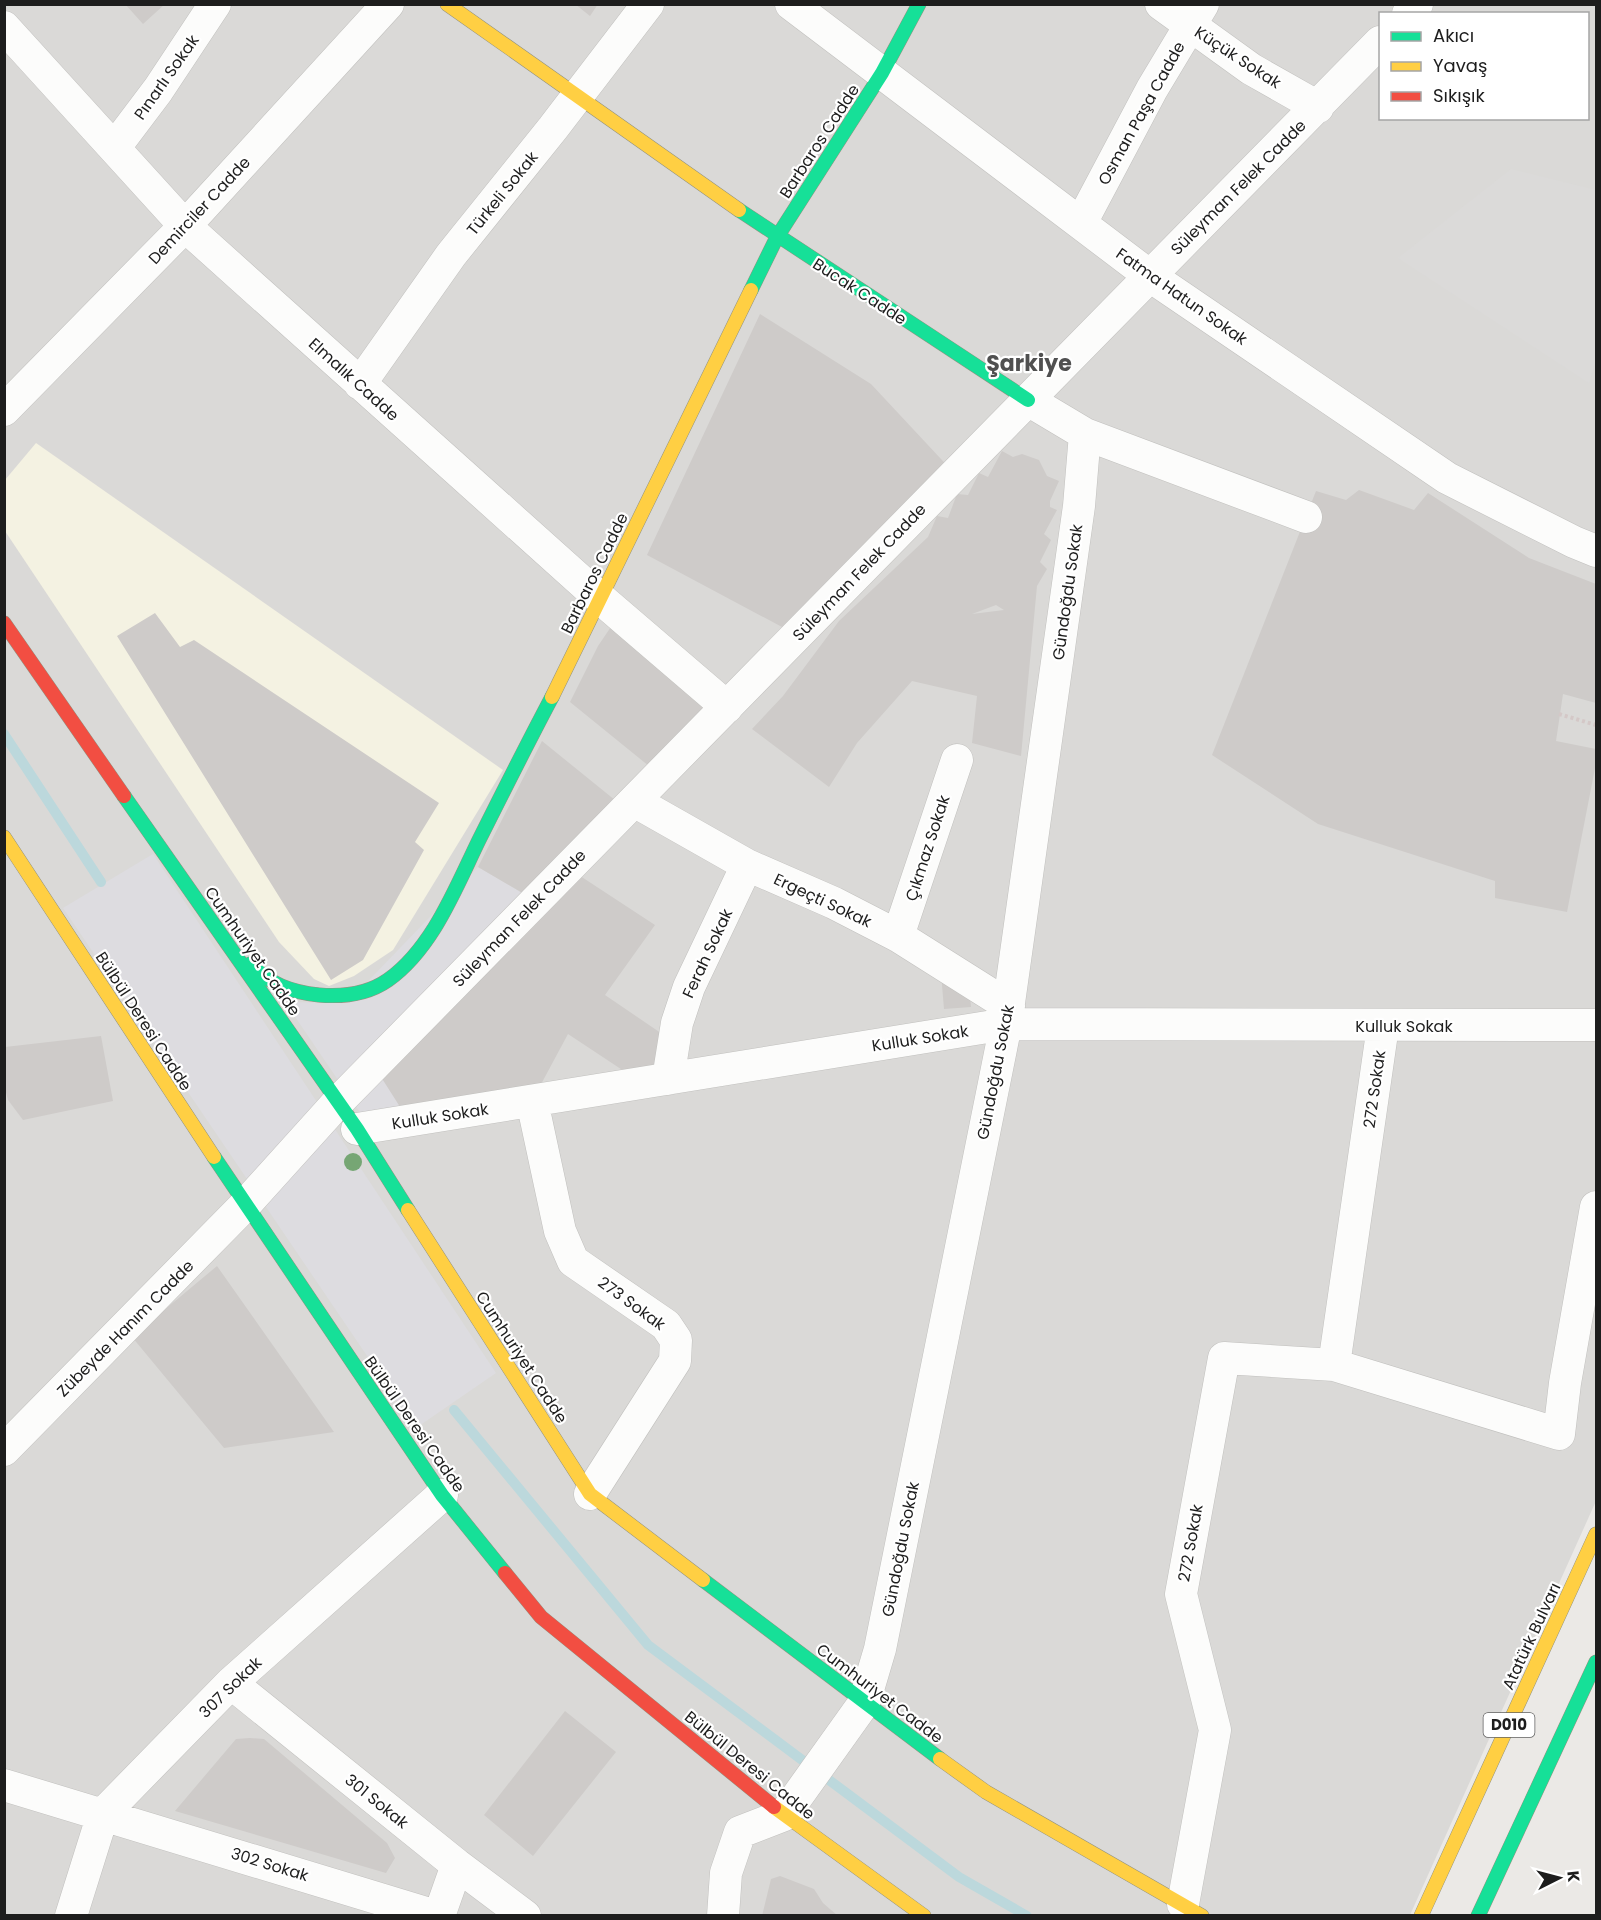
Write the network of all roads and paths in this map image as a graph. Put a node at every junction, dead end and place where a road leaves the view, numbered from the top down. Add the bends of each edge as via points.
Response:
1 (215, 4) edge
2 (388, 4) edge
3 (447, 4) edge
4 (648, 4) edge
5 (791, 4) edge
6 (919, 4) edge
7 (1161, 4) edge
8 (1197, 15) edge
9 (4, 27) edge
10 (1379, 43) edge
11 (882, 73) junction
12 (576, 95) junction
13 (1318, 107) junction
14 (115, 147) junction
15 (1081, 223) junction
16 (185, 226) junction
17 (777, 237) junction
18 (1150, 276) junction
19 (360, 384) junction
20 (1028, 400) junction
21 (4, 410) edge
22 (1085, 434) junction
23 (1306, 517) dead end
24 (1596, 551) edge
25 (601, 599) junction
26 (4, 623) edge
27 (727, 707) junction
28 (1559, 714) dead end
29 (1596, 725) edge
30 (957, 760) dead end
31 (634, 801) junction
32 (8, 850) edge
33 (747, 865) junction
34 (218, 931) junction
35 (898, 936) junction
36 (1007, 1015) junction
37 (1596, 1025) edge
38 (1383, 1026) junction
39 (668, 1079) junction
40 (532, 1101) junction
41 (339, 1102) junction
42 (357, 1129) junction
43 (245, 1205) junction
44 (1596, 1207) edge
45 (1334, 1365) junction
46 (5, 1448) edge
47 (590, 1494) junction
48 (442, 1495) junction
49 (1596, 1534) edge
50 (1596, 1662) edge
51 (231, 1683) junction
52 (864, 1703) junction
53 (4, 1785) edge
54 (103, 1814) junction
55 (784, 1815) junction
56 (457, 1865) junction
57 (1193, 1910) edge
58 (71, 1916) edge
59 (438, 1916) edge
60 (525, 1916) edge
61 (723, 1916) edge
62 (924, 1916) edge
63 (1421, 1916) edge
64 (1478, 1916) edge

1 - 14 street, Pınarlı Sokak
2 - 16 street, Demirciler Cadde
3 - 12 main road, Bucak Cadde
4 - 12 street, Türkeli Sokak
5 - 11 street, Fatma Hatun Sokak
6 - 11 main road, Barbaros Cadde
7 - 8 street, Küçük Sokak
8 - 13 street, Küçük Sokak via 1251,69
8 - 15 street, Osman Paşa Cadde via 1152,89
9 - 14 street, Elmalık Cadde
10 - 13 street, Süleyman Felek Cadde
11 - 15 street, Fatma Hatun Sokak
11 - 17 main road, Barbaros Cadde
12 - 17 main road, Bucak Cadde
12 - 19 street, Türkeli Sokak via 451,255
13 - 18 street, Süleyman Felek Cadde
14 - 16 street, Elmalık Cadde
15 - 18 street, Fatma Hatun Sokak
16 - 19 street, Elmalık Cadde
16 - 21 street, Demirciler Cadde
17 - 20 main road, Bucak Cadde
17 - 25 main road, Barbaros Cadde
18 - 20 street, Süleyman Felek Cadde
18 - 24 street, Fatma Hatun Sokak via 1447,478
19 - 25 street, Elmalık Cadde
20 - 22 street, Bucak Cadde
20 - 27 street, Süleyman Felek Cadde
22 - 23 street, Bucak Cadde
22 - 36 street, Gündoğdu Sokak via 1079,506
25 - 27 street, Elmalık Cadde
25 - 34 main road, Barbaros Cadde via 456,886 420,949 388,980 361,993 302,993 266,980
26 - 34 main road, Cumhuriyet Cadde
27 - 31 street, Süleyman Felek Cadde
28 - 29 path
30 - 35 street, Çıkmaz Sokak
31 - 33 street, Ergeçti Sokak
31 - 41 street, Süleyman Felek Cadde
32 - 43 main road, Bülbül Deresi Cadde
33 - 35 street, Ergeçti Sokak
33 - 39 street, Ferah Sokak via 689,987 677,1023
34 - 41 main road, Cumhuriyet Cadde
35 - 36 street, Ergeçti Sokak
36 - 38 street, Kulluk Sokak
36 - 39 street, Kulluk Sokak
36 - 52 street, Gündoğdu Sokak via 880,1649
37 - 38 street, Kulluk Sokak
38 - 45 street, 272 Sokak
39 - 40 street, Kulluk Sokak
40 - 42 street, Kulluk Sokak
40 - 47 street, 273 Sokak via 560,1231 573,1261 666,1325 676,1340 675,1361
41 - 42 main road, Cumhuriyet Cadde
41 - 43 street, Süleyman Felek Cadde
42 - 47 main road, Cumhuriyet Cadde
43 - 46 street, Zübeyde Hanım Cadde
43 - 48 main road, Bülbül Deresi Cadde
44 - 45 street, 272 Sokak via 1559,1434
45 - 57 street, 272 Sokak via 1224,1358 1180,1594 1215,1730
47 - 52 main road, Cumhuriyet Cadde
48 - 51 street, 307 Sokak
48 - 55 main road, Bülbül Deresi Cadde via 541,1617
49 - 63 main road, Atatürk Bulvarı / D010
50 - 64 main road, D010
51 - 54 street, 307 Sokak
51 - 56 street, 301 Sokak
52 - 55 street, Gündoğdu Sokak
52 - 57 main road, Cumhuriyet Cadde via 986,1792
53 - 54 street, 302 Sokak
54 - 58 street, 307 Sokak
54 - 59 street, 302 Sokak
55 - 61 street via 740,1832 726,1873
55 - 62 main road, Bülbül Deresi Cadde
56 - 59 street
56 - 60 street, 301 Sokak

